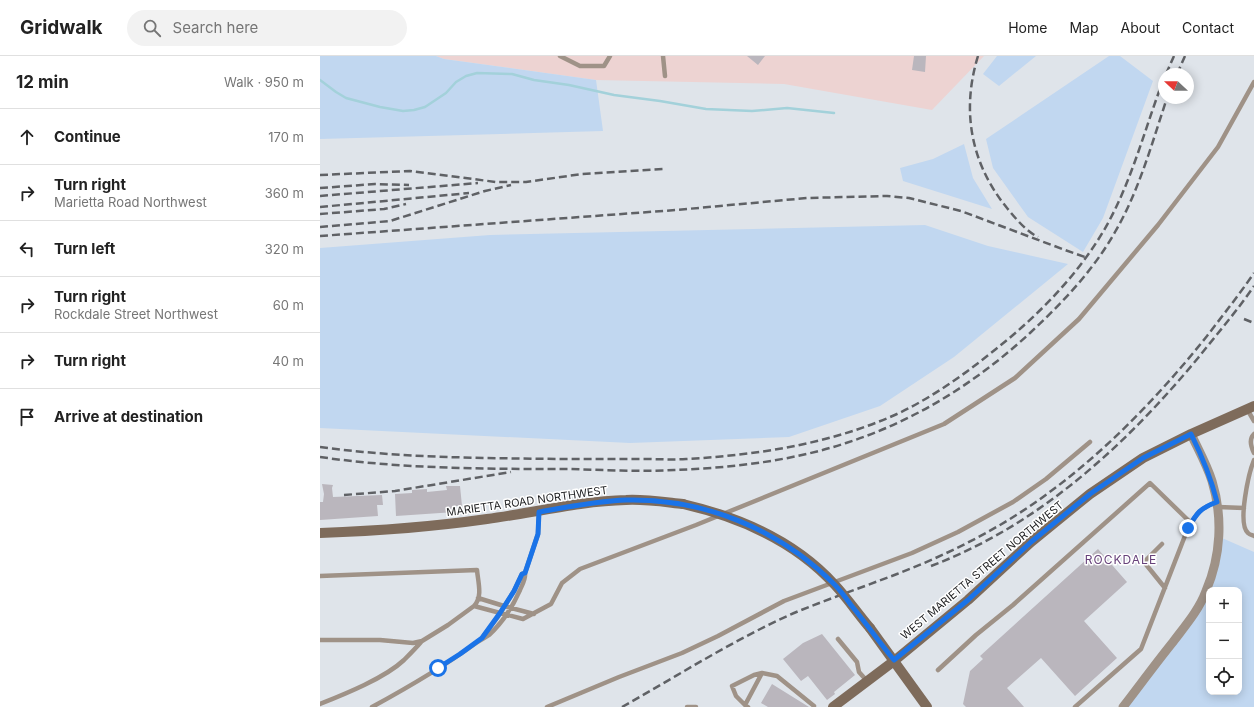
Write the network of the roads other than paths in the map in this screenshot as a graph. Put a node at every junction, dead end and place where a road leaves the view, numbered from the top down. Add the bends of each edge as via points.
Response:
1 (560, 56) edge
2 (610, 56) edge
3 (663, 56) edge
4 (665, 76) dead end
5 (1254, 82) edge
6 (1251, 407) edge
7 (1254, 421) edge
8 (1191, 434) junction
9 (1254, 434) edge
10 (1090, 442) dead end
11 (1254, 453) edge
12 (1254, 460) edge
13 (1217, 504) junction
14 (1244, 508) junction
15 (539, 512) junction
16 (1191, 523) junction
17 (320, 534) edge
18 (1254, 536) edge
19 (1162, 544) dead end
20 (525, 573) junction
21 (320, 576) edge
22 (1165, 588) junction
23 (478, 598) junction
24 (474, 606) junction
25 (504, 606) junction
26 (510, 608) junction
27 (500, 613) junction
28 (534, 614) junction
29 (506, 615) junction
30 (482, 638) junction
31 (838, 639) dead end
32 (320, 640) edge
33 (422, 641) junction
34 (894, 660) junction
35 (938, 670) dead end
36 (762, 673) junction
37 (867, 681) junction
38 (320, 704) edge
39 (746, 706) edge
40 (814, 706) dead end
41 (372, 707) edge
42 (547, 707) edge
43 (687, 707) edge
44 (696, 707) edge
45 (833, 707) edge
46 (927, 707) edge
47 (1075, 707) edge
48 (1123, 707) edge

1 - 2 lane via 580,66 604,66
3 - 4 lane
5 - 28 lane via 1218,147 1158,225 1079,319 1015,378 944,424 696,525 580,569 562,583 551,604
6 - 7 lane
6 - 8 street, WEST MARIETTA STREET NORTHWEST
8 - 13 street via 1208,469
8 - 34 street, WEST MARIETTA STREET NORTHWEST via 1143,458 1090,494 1031,542 968,600
9 - 11 lane via 1251,436 1250,446
10 - 42 lane via 1046,479 1013,502 958,532 912,553 784,601 682,653
12 - 14 lane via 1249,471
13 - 14 lane
13 - 16 lane via 1205,506
13 - 48 street via 1218,548 1206,592 1194,614
14 - 18 lane via 1244,527
15 - 17 street, MARIETTA ROAD NORTHWEST via 400,530
15 - 20 lane via 538,534
15 - 34 street, MARIETTA ROAD NORTHWEST, bridge via 597,502 654,500 711,510 739,520 773,537 809,561 835,585
16 - 22 lane
16 - 35 lane via 1150,483
19 - 22 lane via 1144,562
20 - 25 lane
20 - 26 lane via 519,593
21 - 23 lane via 476,570 480,591
22 - 47 lane via 1141,649
23 - 24 lane
23 - 25 lane
24 - 27 lane
24 - 33 lane
25 - 26 lane
25 - 27 lane
26 - 28 lane
26 - 29 lane
27 - 29 lane
27 - 30 lane
28 - 29 lane via 523,619
29 - 30 lane via 488,636
30 - 41 lane via 438,668
31 - 37 lane via 857,662 859,672
32 - 33 lane via 413,643
33 - 38 lane via 404,661 382,675
34 - 37 street, WEST MARIETTA STREET NORTHWEST
34 - 46 street, MARIETTA ROAD NORTHWEST
36 - 39 lane
36 - 39 lane via 754,674 732,686 736,696
36 - 40 lane via 777,676
37 - 45 street, WEST MARIETTA STREET NORTHWEST
43 - 44 lane

